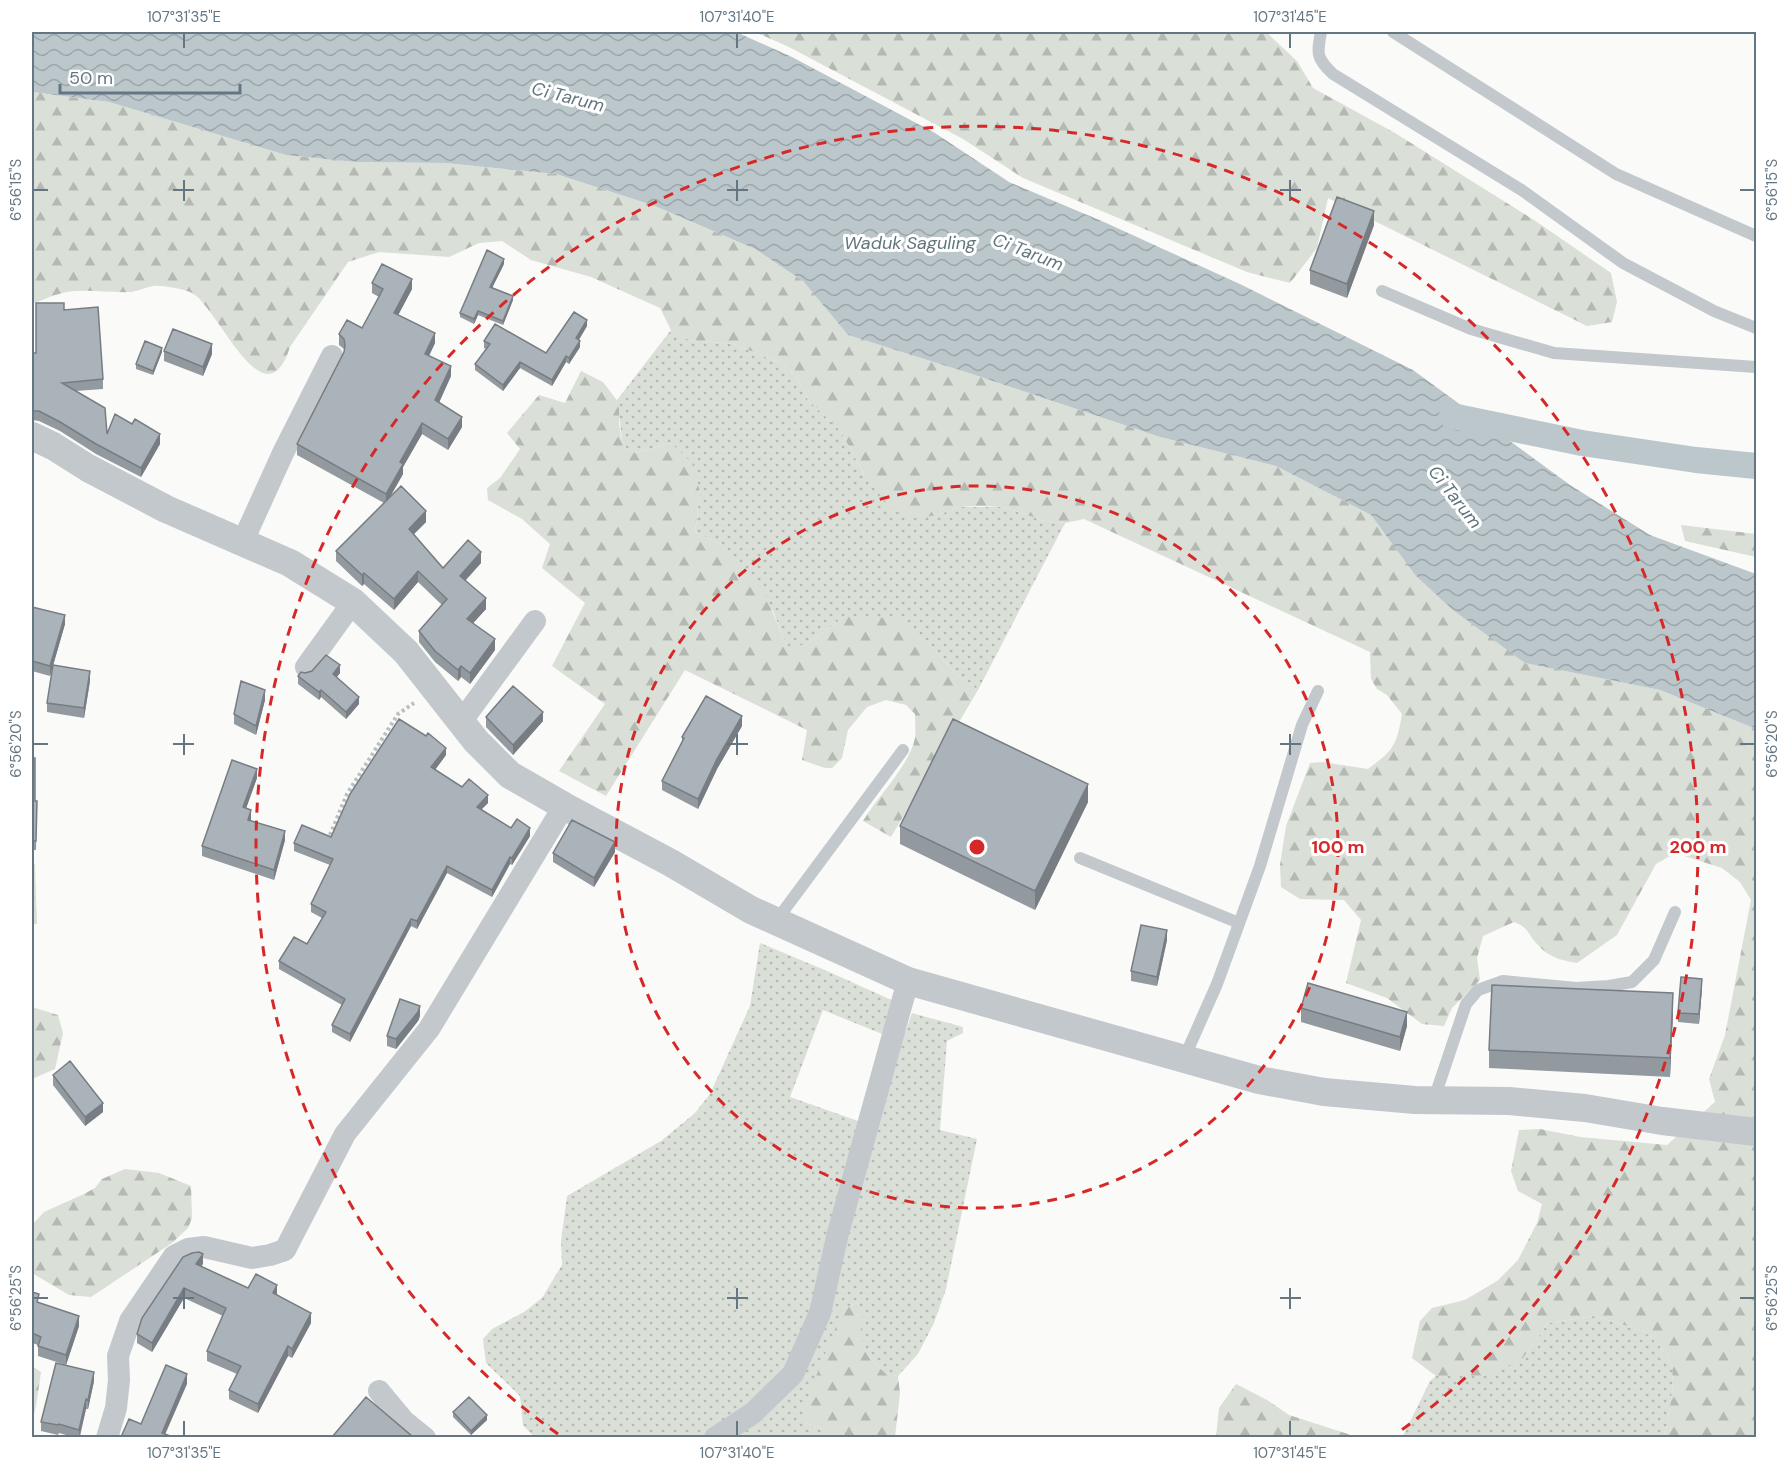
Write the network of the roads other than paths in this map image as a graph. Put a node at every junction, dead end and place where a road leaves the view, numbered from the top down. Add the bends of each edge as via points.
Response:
1 (1321, 32) edge
2 (1393, 32) edge
3 (1756, 236) edge
4 (1382, 291) dead end
5 (1756, 328) edge
6 (332, 356) dead end
7 (1756, 367) edge
8 (32, 436) edge
9 (243, 541) junction
10 (352, 602) junction
11 (535, 621) dead end
12 (306, 667) dead end
13 (1318, 691) dead end
14 (461, 722) junction
15 (903, 750) dead end
16 (564, 806) junction
17 (1080, 858) dead end
18 (1675, 912) dead end
19 (776, 921) junction
20 (1239, 923) junction
21 (908, 981) junction
22 (1187, 1060) junction
23 (1434, 1100) junction
24 (1756, 1132) edge
25 (379, 1391) dead end
26 (107, 1437) edge
27 (425, 1437) edge
28 (714, 1437) edge

1 - 5 lane via 1321,62 1333,74 1522,191 1623,263 1714,311
2 - 3 lane via 1616,174
4 - 7 lane via 1471,329 1554,353
6 - 9 street
8 - 9 street via 166,509
9 - 10 street via 290,563
10 - 12 street
10 - 14 street via 406,652
11 - 14 street
13 - 20 lane via 1302,725
14 - 16 street via 510,775
15 - 19 lane
16 - 19 street
16 - 26 street via 429,1029 345,1134 285,1250 252,1258 204,1247 174,1256 130,1321 118,1356 116,1408
17 - 20 lane
18 - 23 lane via 1654,960 1632,982 1576,988 1503,981 1478,990 1466,1004
19 - 21 street
20 - 22 lane
21 - 22 street
21 - 28 street via 838,1233 820,1313 793,1374 753,1413
22 - 23 street via 1259,1080 1324,1092
23 - 24 street via 1585,1108
25 - 27 street via 404,1421

